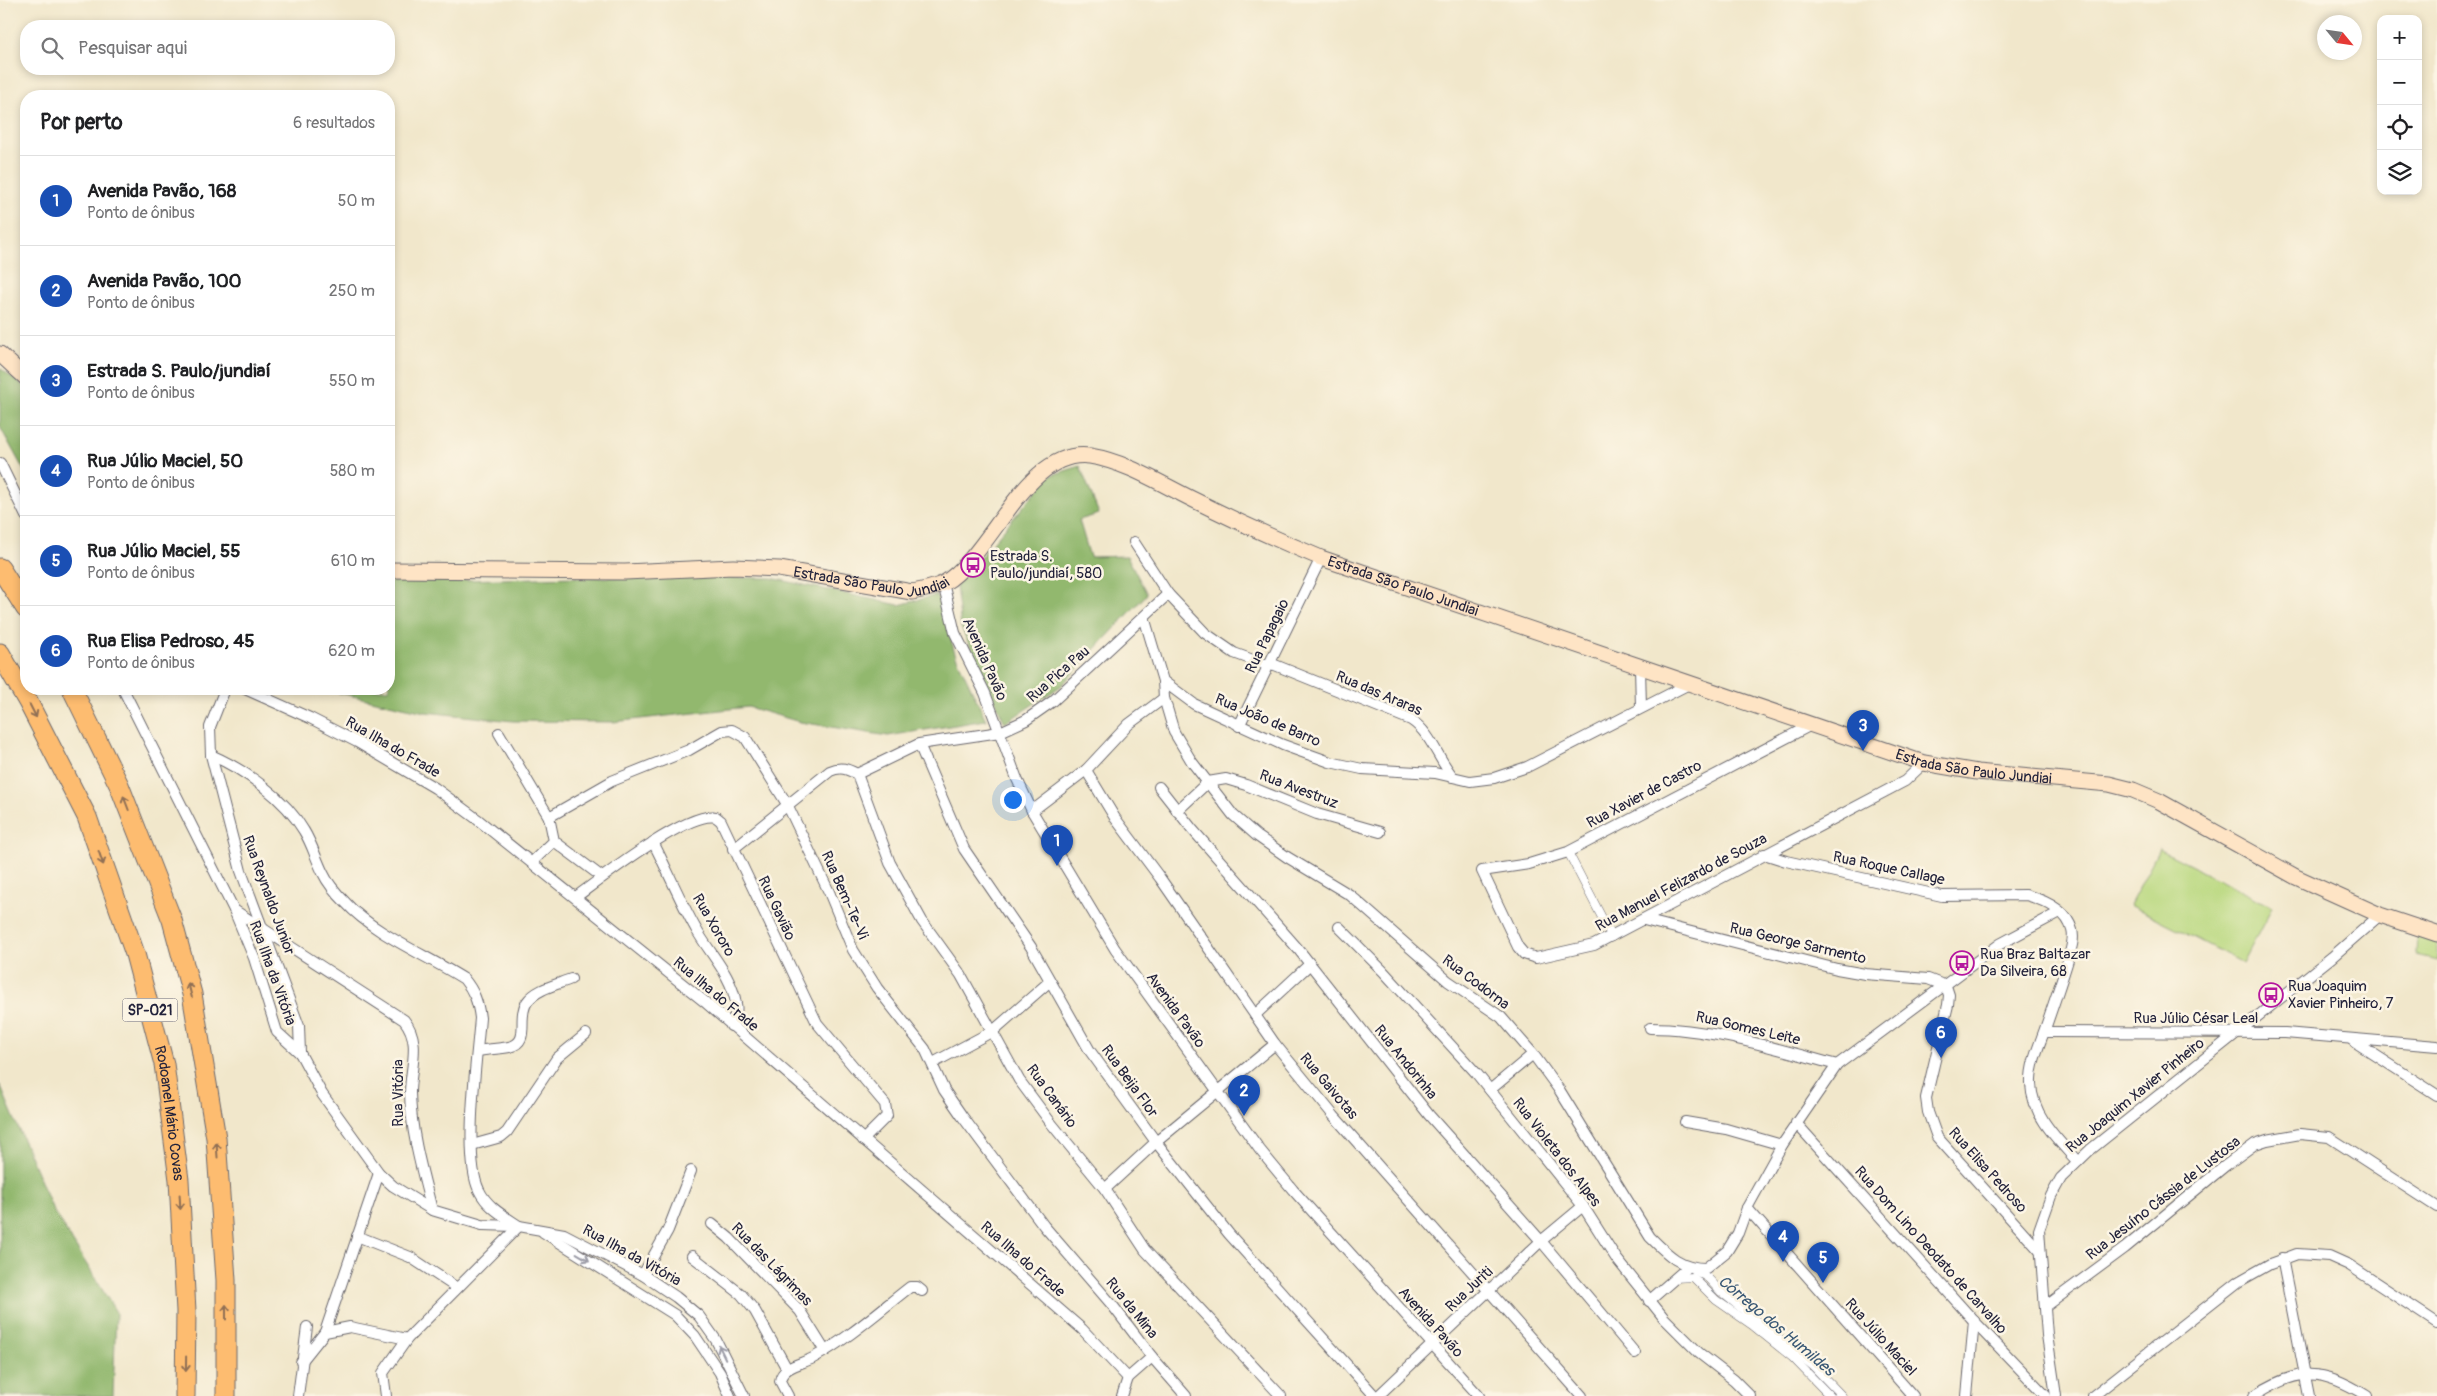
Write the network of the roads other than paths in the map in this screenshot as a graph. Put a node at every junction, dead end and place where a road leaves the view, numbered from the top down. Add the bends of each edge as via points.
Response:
1 (0, 354) edge
2 (20, 372) edge
3 (0, 463) edge
4 (20, 504) edge
5 (1134, 542) dead end
6 (1321, 558) junction
7 (0, 568) edge
8 (395, 570) edge
9 (943, 583) junction
10 (1168, 594) junction
11 (20, 600) edge
12 (1144, 617) junction
13 (0, 653) edge
14 (1270, 664) junction
15 (1640, 667) junction
16 (1163, 681) junction
17 (1692, 683) junction
18 (20, 691) edge
19 (22, 695) edge
20 (75, 695) edge
21 (126, 695) edge
22 (223, 695) edge
23 (258, 695) edge
24 (1164, 698) junction
25 (1641, 707) junction
26 (1813, 724) junction
27 (1240, 726) junction
28 (1000, 732) junction
29 (499, 733) dead end
30 (919, 744) junction
31 (210, 755) junction
32 (1924, 763) junction
33 (1086, 770) junction
34 (857, 774) junction
35 (1453, 777) junction
36 (1208, 782) junction
37 (1159, 787) dead end
38 (787, 804) junction
39 (1032, 811) junction
40 (1178, 811) junction
41 (549, 817) junction
42 (1380, 832) dead end
43 (554, 841) junction
44 (654, 842) junction
45 (733, 849) junction
46 (1568, 852) junction
47 (1764, 854) junction
48 (532, 862) junction
49 (1482, 871) joint
50 (602, 877) junction
51 (576, 897) junction
52 (234, 910) junction
53 (2060, 912) junction
54 (2380, 915) junction
55 (1644, 920) junction
56 (263, 927) junction
57 (1339, 927) dead end
58 (2437, 934) edge
59 (1612, 937) junction
60 (1310, 964) junction
61 (570, 979) dead end
62 (1049, 982) junction
63 (1946, 986) junction
64 (1255, 1015) junction
65 (731, 1026) junction
66 (1650, 1028) dead end
67 (993, 1031) junction
68 (2044, 1032) junction
69 (586, 1034) dead end
70 (2234, 1034) junction
71 (2351, 1039) junction
72 (1275, 1044) junction
73 (2437, 1046) edge
74 (478, 1051) junction
75 (300, 1053) junction
76 (1533, 1054) junction
77 (933, 1063) junction
78 (1837, 1065) junction
79 (1490, 1090) junction
80 (1217, 1091) junction
81 (2437, 1095) edge
82 (1685, 1122) dead end
83 (1796, 1123) junction
84 (863, 1140) junction
85 (1156, 1142) junction
86 (472, 1145) junction
87 (1782, 1145) junction
88 (2077, 1161) junction
89 (691, 1171) dead end
90 (380, 1172) junction
91 (1105, 1189) junction
92 (1583, 1206) junction
93 (2437, 1207) edge
94 (1747, 1208) junction
95 (432, 1210) junction
96 (712, 1224) dead end
97 (519, 1226) junction
98 (542, 1231) junction
99 (357, 1236) junction
100 (1054, 1238) joint
101 (1541, 1241) junction
102 (2040, 1250) junction
103 (692, 1256) dead end
104 (2282, 1258) junction
105 (621, 1263) junction
106 (1690, 1268) junction
107 (643, 1275) junction
108 (614, 1276) junction
109 (1675, 1278) junction
110 (1708, 1278) junction
111 (1699, 1284) junction
112 (457, 1288) junction
113 (1489, 1290) junction
114 (922, 1291) dead end
115 (1721, 1292) junction
116 (1649, 1300) junction
117 (1716, 1300) junction
118 (2045, 1307) junction
119 (1974, 1321) junction
120 (2437, 1323) edge
121 (307, 1327) dead end
122 (325, 1332) junction
123 (407, 1339) junction
124 (1431, 1344) junction
125 (825, 1351) junction
126 (1635, 1353) dead end
127 (1152, 1357) junction
128 (1801, 1360) junction
129 (301, 1362) junction
130 (787, 1369) junction
131 (2305, 1373) junction
132 (1128, 1378) junction
133 (185, 1396) edge
134 (226, 1396) edge
135 (298, 1396) edge
136 (386, 1396) edge
137 (730, 1396) edge
138 (744, 1396) edge
139 (788, 1396) edge
140 (1122, 1396) edge
141 (1186, 1396) edge
142 (1281, 1396) edge
143 (1376, 1396) edge
144 (1479, 1396) edge
145 (1582, 1396) edge
146 (1750, 1396) edge
147 (1830, 1396) edge
148 (1842, 1396) edge
149 (1913, 1396) edge
150 (1967, 1396) edge
151 (2046, 1396) edge
152 (2056, 1396) edge
153 (2093, 1396) edge
154 (2254, 1396) edge
155 (2309, 1396) edge
156 (2367, 1396) edge

1 - 2 main road
3 - 4 street
5 - 10 street, Rua das Araras
6 - 9 main road, Estrada São Paulo Jundiai via 1260,533 1128,467 1080,456 1066,458 1044,470 1025,489 983,547 958,573
6 - 14 street, Rua Papagaio
6 - 15 main road, Estrada São Paulo Jundiai
7 - 11 highway
8 - 9 main road, Estrada São Paulo Jundiai via 625,572 733,567 779,569 912,592
9 - 28 street, Avenida Pavão via 955,634
10 - 12 street, Rua Pica Pau
10 - 14 street, Rua das Araras via 1215,642 1234,653
12 - 16 street
12 - 28 street, Rua Pica Pau via 1053,701 1026,720
13 -> 18 highway, Rodoanel Mário Covas / SP-021
14 - 27 street, Rua Papagaio
14 - 35 street, Rua das Araras via 1411,720 1422,727
15 - 17 main road, Estrada São Paulo Jundiai
15 - 25 street
16 - 24 street, Rua Codorna
16 - 27 street, Rua João de Barro via 1194,704
17 - 25 street, Rua João de Barro
17 - 26 main road, Estrada São Paulo Jundiai
19 -> 133 highway, Rodoanel Mário Covas / SP-021 via 87,817 135,954 164,1064 179,1180 186,1311
134 -> 20 highway, SP-021 via 226,1280 216,1138 192,994 172,920 119,785
21 - 52 street, Rua Ilha da Vitória
22 - 31 street, Rua Reynaldo Junior via 210,727
23 - 48 street, Rua Ilha do Frade via 357,742 435,788
24 - 33 street via 1129,724
24 - 36 street, Rua Codorna via 1174,732
25 - 35 street, Rua João de Barro via 1514,772 1470,781
26 - 32 main road, Estrada São Paulo Jundiai
26 - 46 street, Rua Xavier de Castro
27 - 35 street, Rua João de Barro via 1330,762 1362,769
28 - 30 street, Rua Pica Pau
28 - 39 street, Avenida Pavão
29 - 41 street
30 - 34 street, Rua Pica Pau
30 - 62 street, Rua Beija Flor via 964,848 1031,947
31 - 56 street, Rua Reynaldo Junior via 241,870
31 - 74 street via 254,778 292,814 305,831 327,881 359,916 464,979 478,1002
32 - 47 street, Rua Manuel Felizardo de Souza via 1905,780
32 - 54 main road, Estrada São Paulo Jundiai via 1977,772 2109,784 2133,790 2159,801 2296,877
33 - 39 street
33 - 64 street, Rua Gaivotas via 1115,818
34 - 38 street via 838,768
34 - 67 street, Rua Canário via 890,863 922,921 961,975
36 - 40 street
36 - 42 street, Rua Avestruz via 1226,779 1316,814
36 - 76 street, Rua Codorna via 1233,815 1257,836 1350,895 1448,981 1501,1017
37 - 40 street, Rua Andorinha
38 - 41 street, Rua Bem-Te-Vi via 749,742 737,732 727,730 689,750 612,781
38 - 45 street
38 - 77 street, Rua Bem-Te-Vi via 853,950
39 - 80 street, Avenida Pavão via 1115,950
40 - 60 street, Rua Andorinha
41 - 43 street
43 - 48 street
43 - 50 street
44 - 45 street, Rua Gavião via 710,815 721,821
44 - 50 street, Rua Gavião
44 - 65 street, Rua Xororo via 696,930 721,966 732,990 736,1012
45 - 84 street, Rua Gavião via 817,1023 885,1104 887,1116
46 - 49 street, Rua Xavier de Castro via 1529,864
46 - 59 street
47 - 53 street, Rua Roque Callage via 1942,896 2026,895 2048,903
47 - 55 street, Rua Manuel Felizardo de Souza
48 - 51 street, Rua Ilha do Frade
49 - 59 street, Rua Manuel Felizardo de Souza via 1524,954 1536,958 1576,950
50 - 51 street, Rua Gavião
51 - 65 street, Rua Ilha do Frade
52 - 56 street, Rua Vitória
52 - 75 street, Rua Ilha da Vitória via 254,958 277,1032
53 - 63 street via 2000,944
53 - 68 street, Rua Roque Callage via 2072,928 2074,939
54 - 58 main road, Estrada São Paulo Jundiai
54 - 70 street, Rua Joaquim Xavier Pinheiro
55 - 59 street, Rua Manuel Felizardo de Souza
55 - 63 street, Rua George Sarmento via 1837,969 1928,979
56 - 75 street, Rua Reynaldo Junior via 299,1026
56 - 95 street, Rua Vitória via 404,1020 412,1030 415,1038 410,1092 412,1127
57 - 79 street, Rua Violeta dos Alpes
60 - 64 street
60 - 101 street, Rua Andorinha via 1429,1115
61 - 74 street via 538,992 528,1000 522,1010 521,1041 509,1047
62 - 67 street
62 - 85 street, Rua Beija Flor via 1090,1051
63 - 78 street
63 - 102 street, Rua Elisa Pedroso via 1948,1005 1926,1098 1936,1137
64 - 72 street, Rua Gaivotas
65 - 84 street, Rua Ilha do Frade
66 - 78 street, Rua Gomes Leite via 1700,1032
67 - 77 street
67 - 91 street, Rua Canário via 1019,1080
68 - 70 street, Rua Júlio César Leal
68 - 88 street, Rua Roque Callage via 2032,1068 2036,1109
69 - 86 street via 557,1058 507,1132 501,1137
70 - 71 street, Rua Júlio César Leal via 2286,1033
70 - 88 street, Rua Joaquim Xavier Pinheiro
71 - 73 street, Rua Júlio César Leal
71 - 81 street
72 - 80 street
72 - 113 street, Rua Gaivotas
74 - 86 street
75 - 90 street, Rua Ilha da Vitória via 322,1094
76 - 79 street
76 - 106 street, Rua Codorna via 1560,1091 1650,1237
77 - 100 street, Rua Bem-Te-Vi via 944,1090
78 - 83 street
79 - 92 street, Rua Violeta dos Alpes
80 - 85 street
80 - 124 street, Avenida Pavão via 1293,1190
82 - 87 street via 1726,1129
83 - 87 street
83 - 119 street, Rua Dom Lino Deodato de Carvalho
84 - 132 street, Rua Ilha do Frade via 1082,1330
85 - 91 street
85 - 143 street, Rua Beija Flor via 1229,1234
86 - 97 street via 473,1173 479,1191 490,1206
87 - 94 street
88 - 102 street, Rua Joaquim Xavier Pinheiro via 2061,1178 2051,1196 2039,1230
89 - 107 street via 668,1230
90 - 95 street, Rua Ilha da Vitória via 393,1186
90 - 99 street
91 - 142 street, Rua Canário via 1145,1250
92 - 101 street, Rua Juriti
92 - 116 street, Rua Violeta dos Alpes via 1616,1258
93 - 118 street, Rua Jesuíno Cássia de Lustosa via 2329,1137 2300,1134 2267,1140 2255,1144 2225,1166 2118,1254
94 - 106 street via 1727,1252 1706,1268
94 - 149 street, Rua Júlio Maciel
95 - 97 street, Rua Ilha da Vitória via 482,1225
96 - 125 street, Rua das Lágrimas via 800,1312
97 - 98 street, Rua Ilha da Vitória
97 - 112 street
98 - 105 street, Rua Ilha da Vitória via 564,1234
98 -> 108 street, Rua Ilha da Vitória
99 - 112 street via 410,1258
99 - 122 street
100 - 127 street, Rua da Mina
101 - 113 street, Rua Juriti
101 - 126 street, Rua Andorinha
102 - 118 street, Rua Joaquim Xavier Pinheiro
103 - 130 street via 741,1294 756,1312
104 - 120 street via 2306,1253 2329,1256 2382,1285
104 - 131 street
104 - 153 street via 2238,1282
105 - 107 street, Rua Ilha da Vitória
105 - 108 street
106 - 109 street
106 - 110 street
138 -> 107 street, Rua Ilha da Vitória via 716,1340 699,1316 676,1296
108 - 137 street, Rua Ilha da Vitória via 675,1315 700,1343 720,1373
109 - 111 street via 1694,1277
109 - 116 street
110 - 111 street
110 - 115 street
111 - 117 street
112 - 123 street
113 - 124 street, Rua Juriti
113 - 145 street, Rua Gaivotas
114 - 125 street via 910,1287
115 - 117 street
115 - 128 street
116 - 146 street, Rua Violeta dos Alpes via 1681,1337
117 - 128 street
118 - 152 street, Rua Joaquim Xavier Pinheiro
119 - 150 street
119 - 151 street, Rua Dom Lino Deodato de Carvalho
121 - 129 street
122 - 123 street via 350,1327
122 - 129 street
123 - 136 street via 383,1373
124 - 143 street, Rua Juriti
124 - 144 street, Avenida Pavão
125 - 130 street
127 - 132 street
127 - 141 street, Rua da Mina
128 - 147 street
128 - 148 street via 1836,1387
129 - 135 street
130 - 139 street via 780,1381
131 - 154 street via 2274,1383
131 - 155 street
131 - 156 street via 2316,1374
132 - 140 street

